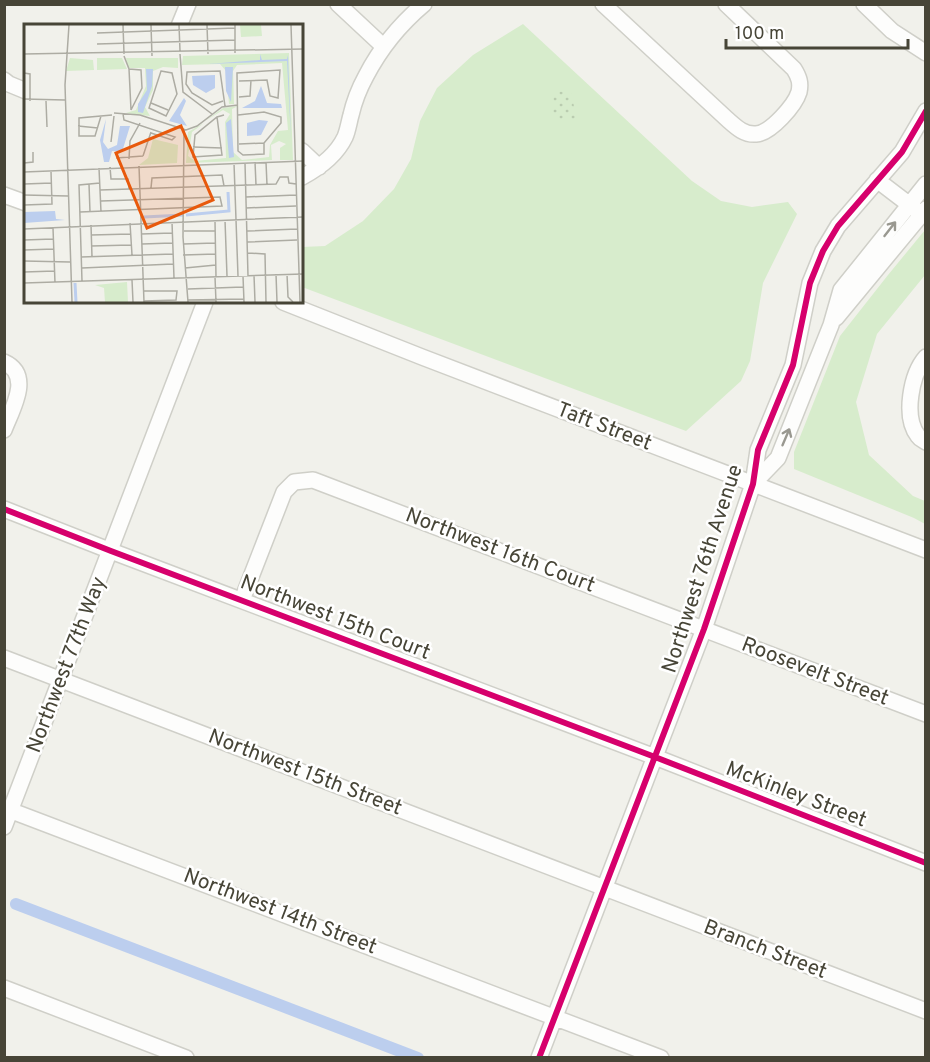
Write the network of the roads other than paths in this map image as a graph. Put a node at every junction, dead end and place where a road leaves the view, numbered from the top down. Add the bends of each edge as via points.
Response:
1 (188, 4) edge
2 (338, 4) edge
3 (424, 4) edge
4 (603, 4) edge
5 (726, 4) edge
6 (864, 4) edge
7 (180, 24) edge
8 (383, 46) junction
9 (926, 53) edge
10 (4, 80) edge
11 (24, 90) edge
12 (926, 111) edge
13 (303, 151) edge
14 (319, 166) junction
15 (303, 176) edge
16 (878, 180) junction
17 (926, 184) edge
18 (4, 195) edge
19 (24, 202) edge
20 (919, 209) edge
21 (205, 303) edge
22 (286, 303) edge
23 (926, 357) edge
24 (4, 362) edge
25 (4, 430) edge
26 (926, 442) edge
27 (753, 484) junction
28 (4, 509) edge
29 (926, 550) edge
30 (111, 551) junction
31 (242, 600) junction
32 (704, 629) junction
33 (4, 658) edge
34 (62, 679) junction
35 (926, 714) edge
36 (655, 757) junction
37 (8, 809) edge
38 (4, 827) edge
39 (926, 863) edge
40 (605, 888) junction
41 (4, 988) edge
42 (926, 1011) edge
43 (556, 1017) junction
44 (186, 1058) edge
45 (539, 1058) edge
46 (661, 1058) edge

1 - 7 street
2 - 8 street
3 - 8 street
4 - 5 street via 742,132 764,133 793,104 799,77
6 - 9 street via 892,31
8 - 14 street via 365,78 338,150
10 - 11 street
12 - 16 street, Northwest 76th Avenue via 902,152
13 - 14 street
14 - 15 street
16 - 20 street
16 - 27 street, Northwest 76th Avenue via 838,226 823,251 810,283 793,365 758,450
17 - 20 street, Northwest 76th Avenue
18 - 19 street
27 -> 20 street, Northwest 76th Avenue via 778,458 841,290
21 - 30 street, Northwest 77th Way
22 - 27 street, Taft Street
23 - 26 street via 912,386 910,416 918,436
24 - 25 street via 18,373 20,389
27 - 29 street, Taft Street
27 - 32 street, Northwest 76th Avenue
28 - 30 street, Northwest 15th Court
30 - 31 street, Northwest 15th Court
30 - 34 street, Northwest 77th Way
31 - 32 street, Northwest 16th Court via 284,492 294,482 313,480
31 - 36 street, Northwest 15th Court
32 - 35 street, Roosevelt Street
32 - 36 street, Northwest 76th Avenue
33 - 34 street, Northwest 15th Street
34 - 37 street, Northwest 77th Way
34 - 40 street, Northwest 15th Street
36 - 39 street, McKinley Street
36 - 40 street, Northwest 76th Avenue
37 - 38 street, Northwest 77th Way
37 - 43 street, Northwest 14th Street
40 - 42 street, Branch Street
40 - 43 street, Northwest 76th Avenue
41 - 44 street
43 - 45 street, Northwest 76th Avenue
43 - 46 street, Northwest 14th Street

